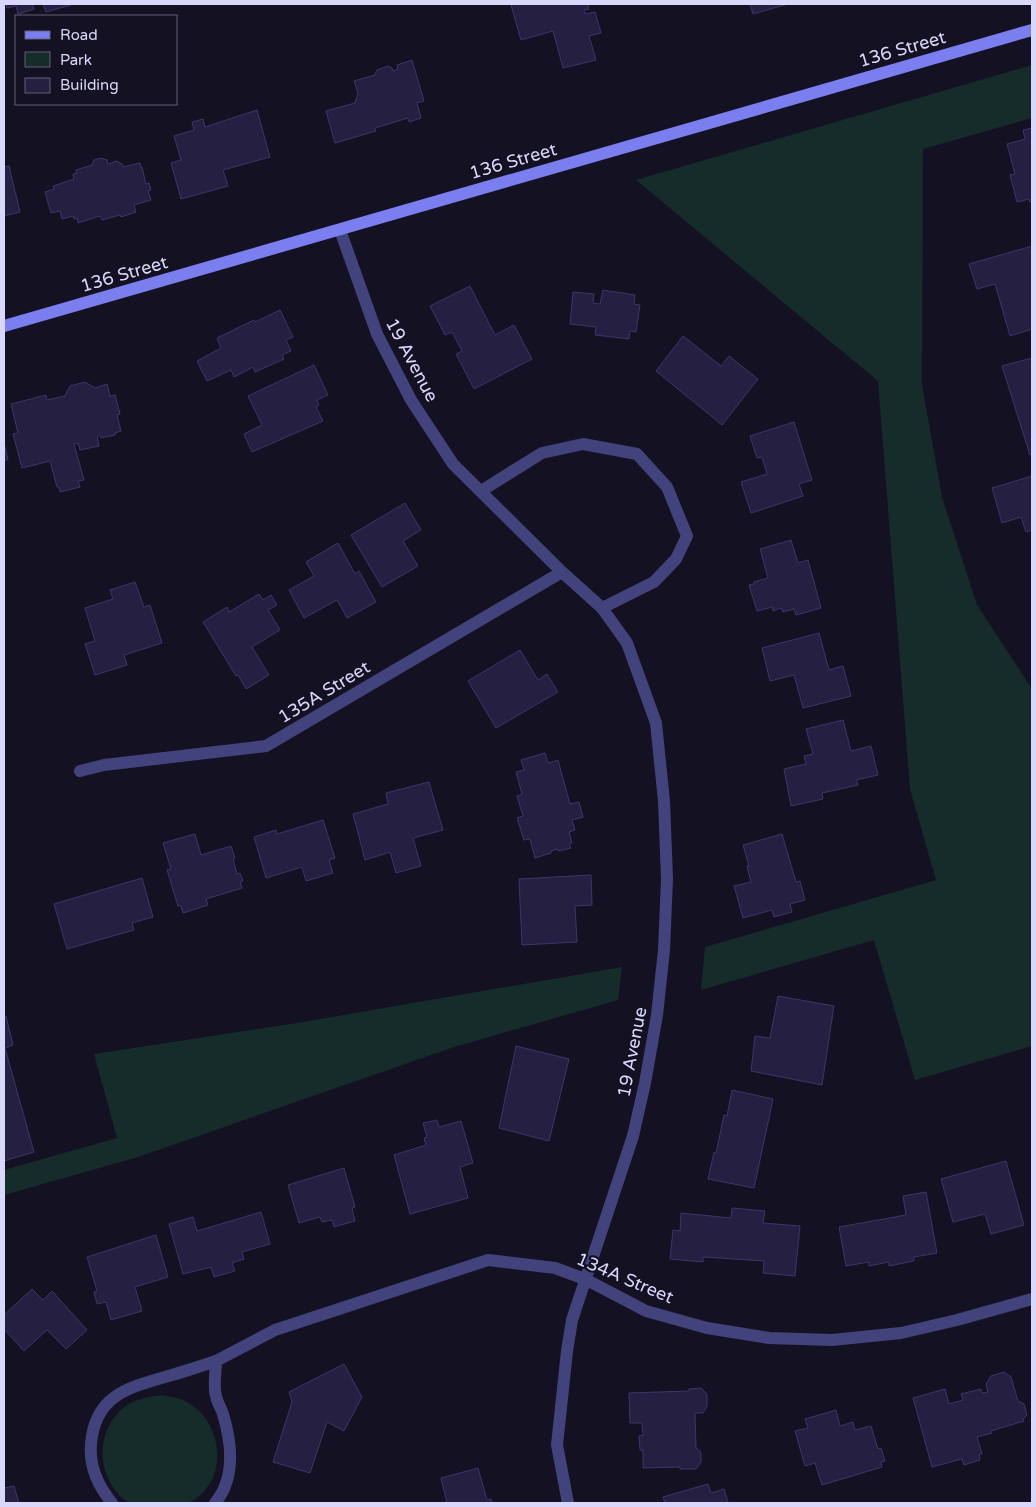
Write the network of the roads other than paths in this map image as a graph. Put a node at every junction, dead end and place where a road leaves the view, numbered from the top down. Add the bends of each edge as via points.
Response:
1 (1032, 30) edge
2 (340, 230) junction
3 (4, 326) edge
4 (481, 492) junction
5 (562, 572) junction
6 (602, 608) junction
7 (80, 771) dead end
8 (584, 1279) junction
9 (1032, 1299) edge
10 (216, 1361) junction
11 (112, 1503) edge
12 (215, 1503) edge
13 (568, 1503) edge

1 - 2 street, 136 Street
2 - 3 street, 136 Street
2 - 4 street, 19 Avenue via 377,334 411,400 453,464
4 - 5 street, 19 Avenue
4 - 6 street via 542,454 584,444 637,454 667,487 687,536 676,559 654,582
5 - 6 street, 19 Avenue
5 - 7 street, 135A Street via 266,746 104,765
6 - 8 street, 19 Avenue via 627,644 656,723 667,878 658,1015 645,1083 615,1192
8 - 9 street, 134A Street via 646,1311 707,1328 769,1338 832,1340 901,1332
8 - 10 street, 134A Street via 555,1268 488,1260 275,1330
8 - 13 street, 19 Avenue via 572,1320 557,1445
10 - 11 street, 134A Street via 123,1390 103,1407 92,1430 90,1456 96,1481
10 - 12 street via 215,1395 223,1416 231,1462 226,1484

